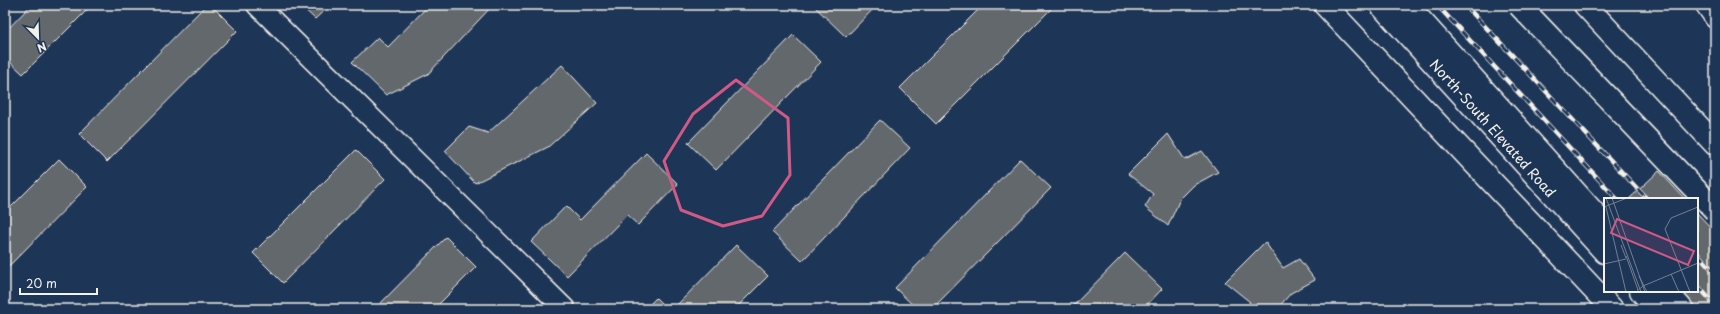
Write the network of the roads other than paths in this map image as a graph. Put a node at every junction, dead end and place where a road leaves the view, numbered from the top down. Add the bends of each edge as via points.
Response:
1 (256, 5) edge
2 (1325, 5) edge
3 (1381, 5) edge
4 (1407, 5) edge
5 (1520, 5) edge
6 (1529, 5) edge
7 (1585, 5) edge
8 (1706, 5) edge
9 (1715, 18) edge
10 (1715, 144) edge
11 (1698, 198) edge
12 (1698, 198) edge
13 (1715, 210) edge
14 (1715, 217) edge
15 (1604, 225) edge
16 (1604, 251) edge
17 (1642, 292) edge
18 (1667, 292) edge
19 (565, 309) edge
20 (1612, 309) edge
21 (1657, 309) edge
22 (1682, 309) edge

1 - 19 street
2 - 20 main road
3 - 16 main road, North-South Elevated Road
4 - 15 main road
5 - 13 main road, bridge
6 - 12 main road via 1616,109
7 - 10 main road
8 - 9 street
11 - 14 main road
17 - 21 main road
18 - 22 main road

